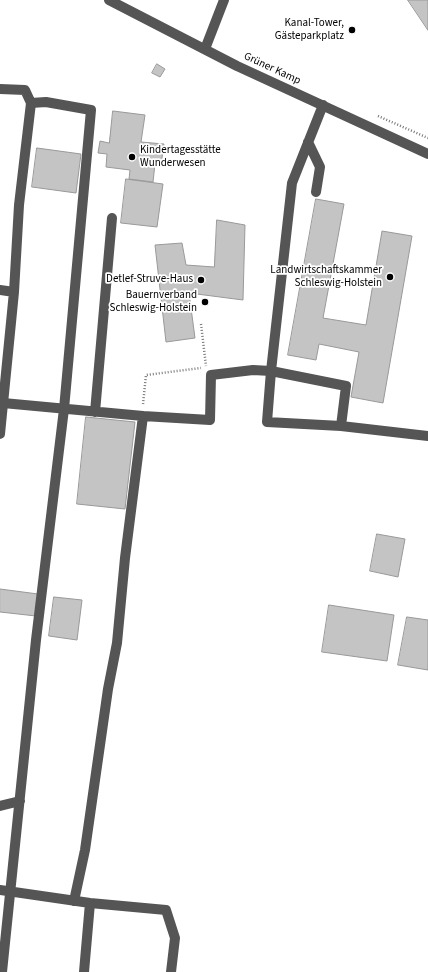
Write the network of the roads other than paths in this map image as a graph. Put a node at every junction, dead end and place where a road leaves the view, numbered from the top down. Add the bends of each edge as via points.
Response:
1 (109, 0) edge
2 (224, 0) edge
3 (205, 49) junction
4 (0, 89) edge
5 (31, 103) junction
6 (323, 106) junction
7 (308, 142) junction
8 (428, 154) edge
9 (316, 192) dead end
10 (112, 218) dead end
11 (0, 290) edge
12 (14, 292) junction
13 (271, 371) junction
14 (3, 403) junction
15 (64, 409) junction
16 (95, 412) junction
17 (143, 416) junction
18 (341, 426) junction
19 (0, 434) edge
20 (428, 436) edge
21 (20, 801) junction
22 (0, 806) edge
23 (5, 891) edge
24 (74, 901) junction
25 (90, 903) junction
26 (2, 972) edge
27 (84, 972) edge
28 (171, 972) edge

1 - 3 street, Grüner Kamp
2 - 3 street
3 - 6 street, Grüner Kamp
4 - 5 street via 25,90
5 - 12 street via 19,205
5 - 15 street via 46,102 91,110
6 - 7 street
6 - 8 street, Grüner Kamp
7 - 9 street via 320,167
7 - 13 street via 292,183
10 - 16 street
11 - 12 street
12 - 14 street
13 - 17 street via 253,370 211,375 210,420
13 - 18 street via 346,386
13 - 18 street via 267,422
14 - 15 street
14 - 19 street
15 - 16 street
15 - 21 street via 36,640
16 - 17 street
17 - 24 street via 116,643 85,850
18 - 20 street
21 - 22 street
21 - 23 street
23 - 24 street
23 - 26 street
24 - 25 street
25 - 27 street
25 - 28 street via 166,910 175,938

